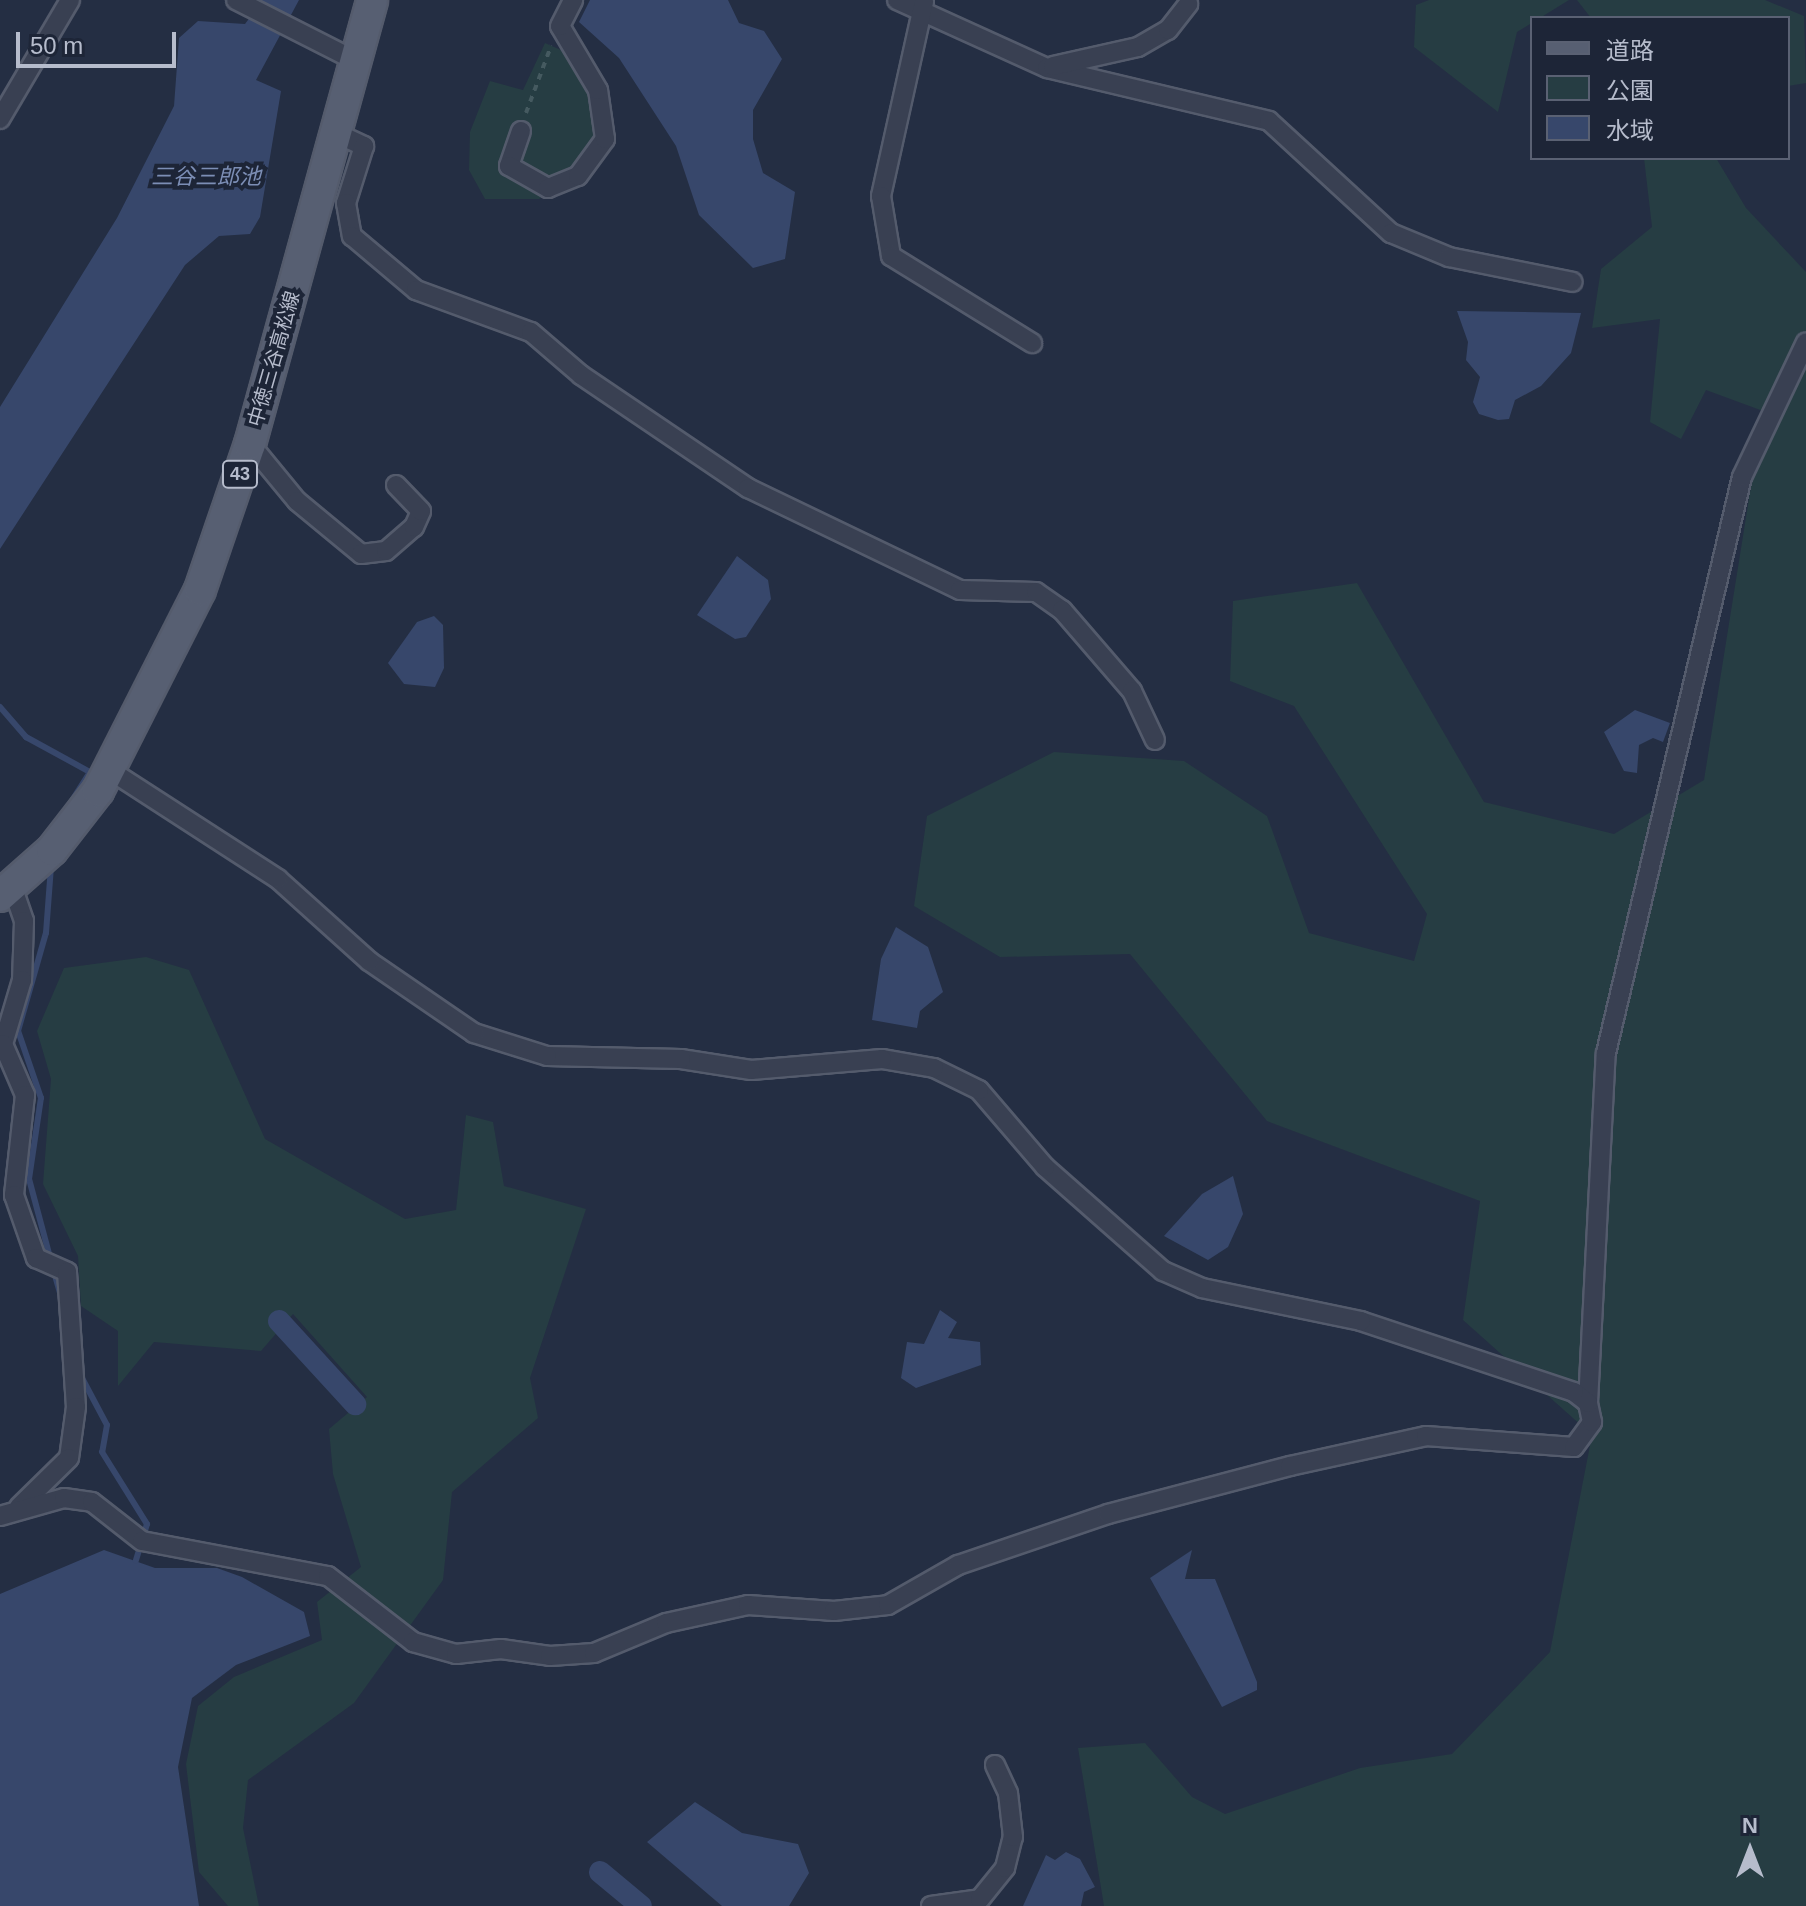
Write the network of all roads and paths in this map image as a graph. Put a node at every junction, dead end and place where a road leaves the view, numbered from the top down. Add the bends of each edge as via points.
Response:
1 (70, 0) edge
2 (236, 0) edge
3 (372, 0) edge
4 (573, 0) edge
5 (897, 0) edge
6 (1189, 1) edge
7 (923, 5) edge
8 (560, 26) junction
9 (360, 63) junction
10 (1047, 68) junction
11 (0, 119) edge
12 (521, 131) joint
13 (338, 134) junction
14 (1573, 282) dead end
15 (1806, 342) edge
16 (1032, 343) dead end
17 (250, 444) junction
18 (396, 485) dead end
19 (1155, 740) dead end
20 (111, 771) junction
21 (6, 891) edge
22 (1588, 1403) junction
23 (19, 1507) junction
24 (0, 1516) edge
25 (995, 1765) dead end
26 (931, 1906) edge

1 - 11 street
2 - 9 street via 295,36
3 - 9 main road, 中徳三谷高松線 / 43
4 - 8 street
5 - 7 street
6 - 10 street via 1168,30 1138,47
7 - 10 street
7 - 16 street via 881,196 891,256
8 - 12 path
8 - 12 street via 598,90 605,139 578,176 548,188 509,166
9 - 13 main road, 中徳三谷高松線 / 43
10 - 14 street via 1269,121 1391,233 1449,257
13 - 17 main road, 中徳三谷高松線 / 43
13 - 19 street via 364,146 346,203 352,236 416,290 531,332 581,375 748,488 960,590 1036,592 1062,610 1132,691
15 - 22 street via 1742,477 1606,1053
17 - 18 street via 318,521 361,554 386,551 414,527 421,511
17 - 20 main road, 中徳三谷高松線 / 43 via 200,590
20 - 21 main road, 中徳三谷高松線 / 43 via 75,825
20 - 22 street via 278,879 369,961 474,1033 547,1056 681,1059 751,1070 882,1059 934,1068 979,1090 1045,1167 1163,1271 1202,1288 1361,1321
21 - 23 street via 24,921 22,980 3,1044 25,1095 14,1195 36,1258 67,1272 76,1407 69,1458
22 - 23 street via 1592,1422 1574,1447 1426,1436 1108,1514 958,1565 888,1605 834,1611 789,1602 748,1605 666,1623 594,1653 550,1656 501,1649 456,1654 413,1642 328,1576 142,1541 92,1502 64,1498
23 - 24 street
25 - 26 street via 1008,1793 1013,1837 1005,1868 980,1899

